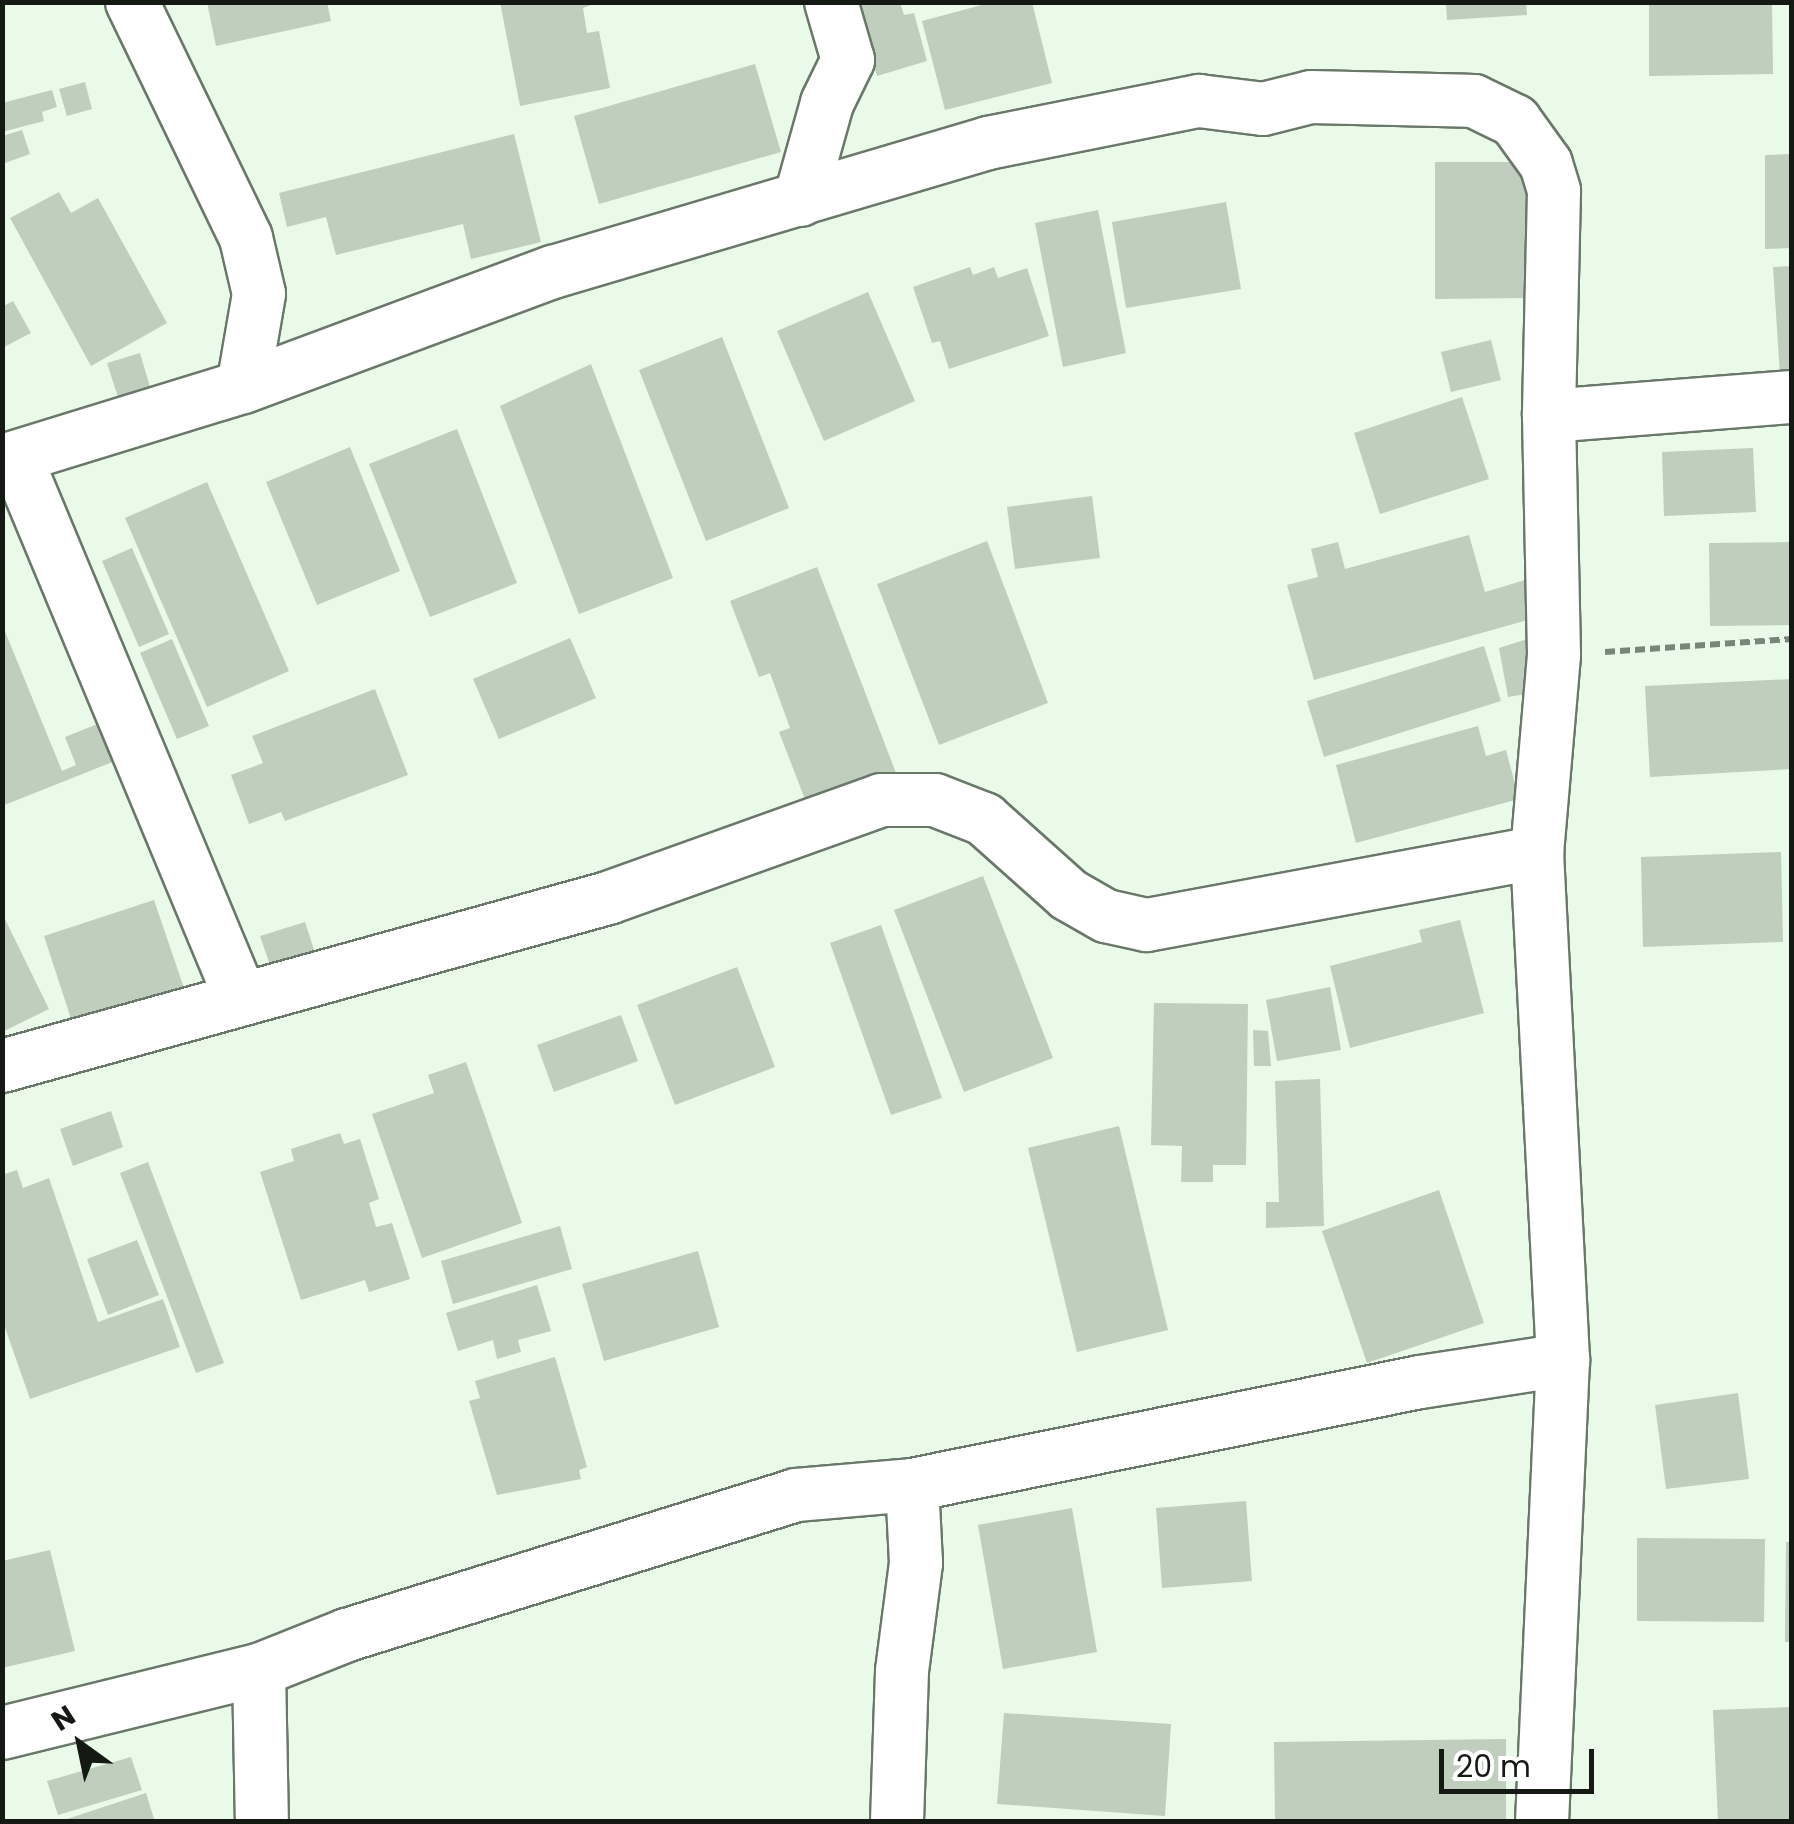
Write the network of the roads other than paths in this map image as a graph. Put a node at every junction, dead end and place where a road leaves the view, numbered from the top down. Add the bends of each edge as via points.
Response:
1 (132, 2) edge
2 (832, 2) edge
3 (800, 200) junction
4 (243, 387) junction
5 (1792, 397) edge
6 (1549, 416) junction
7 (9, 460) edge
8 (1537, 853) junction
9 (240, 996) junction
10 (2, 1066) edge
11 (1564, 1360) junction
12 (912, 1485) junction
13 (259, 1670) junction
14 (2, 1732) edge
15 (262, 1822) edge
16 (897, 1822) edge
17 (1542, 1822) edge

1 - 4 street via 246,238 259,294
2 - 3 street via 848,60
3 - 4 street via 554,272
3 - 6 street via 988,143 1199,101 1263,109 1311,97 1474,101 1515,121 1546,164 1554,191
4 - 7 street
5 - 6 street
6 - 8 street via 1554,655
7 - 9 street
8 - 9 street via 1147,925 1106,916 1069,895 984,819 935,800 880,800 608,898
8 - 11 street
9 - 10 street
11 - 12 street via 1420,1382
11 - 17 street
12 - 13 street via 796,1495 348,1634
12 - 16 street via 916,1562 902,1671
13 - 14 street
13 - 15 street

